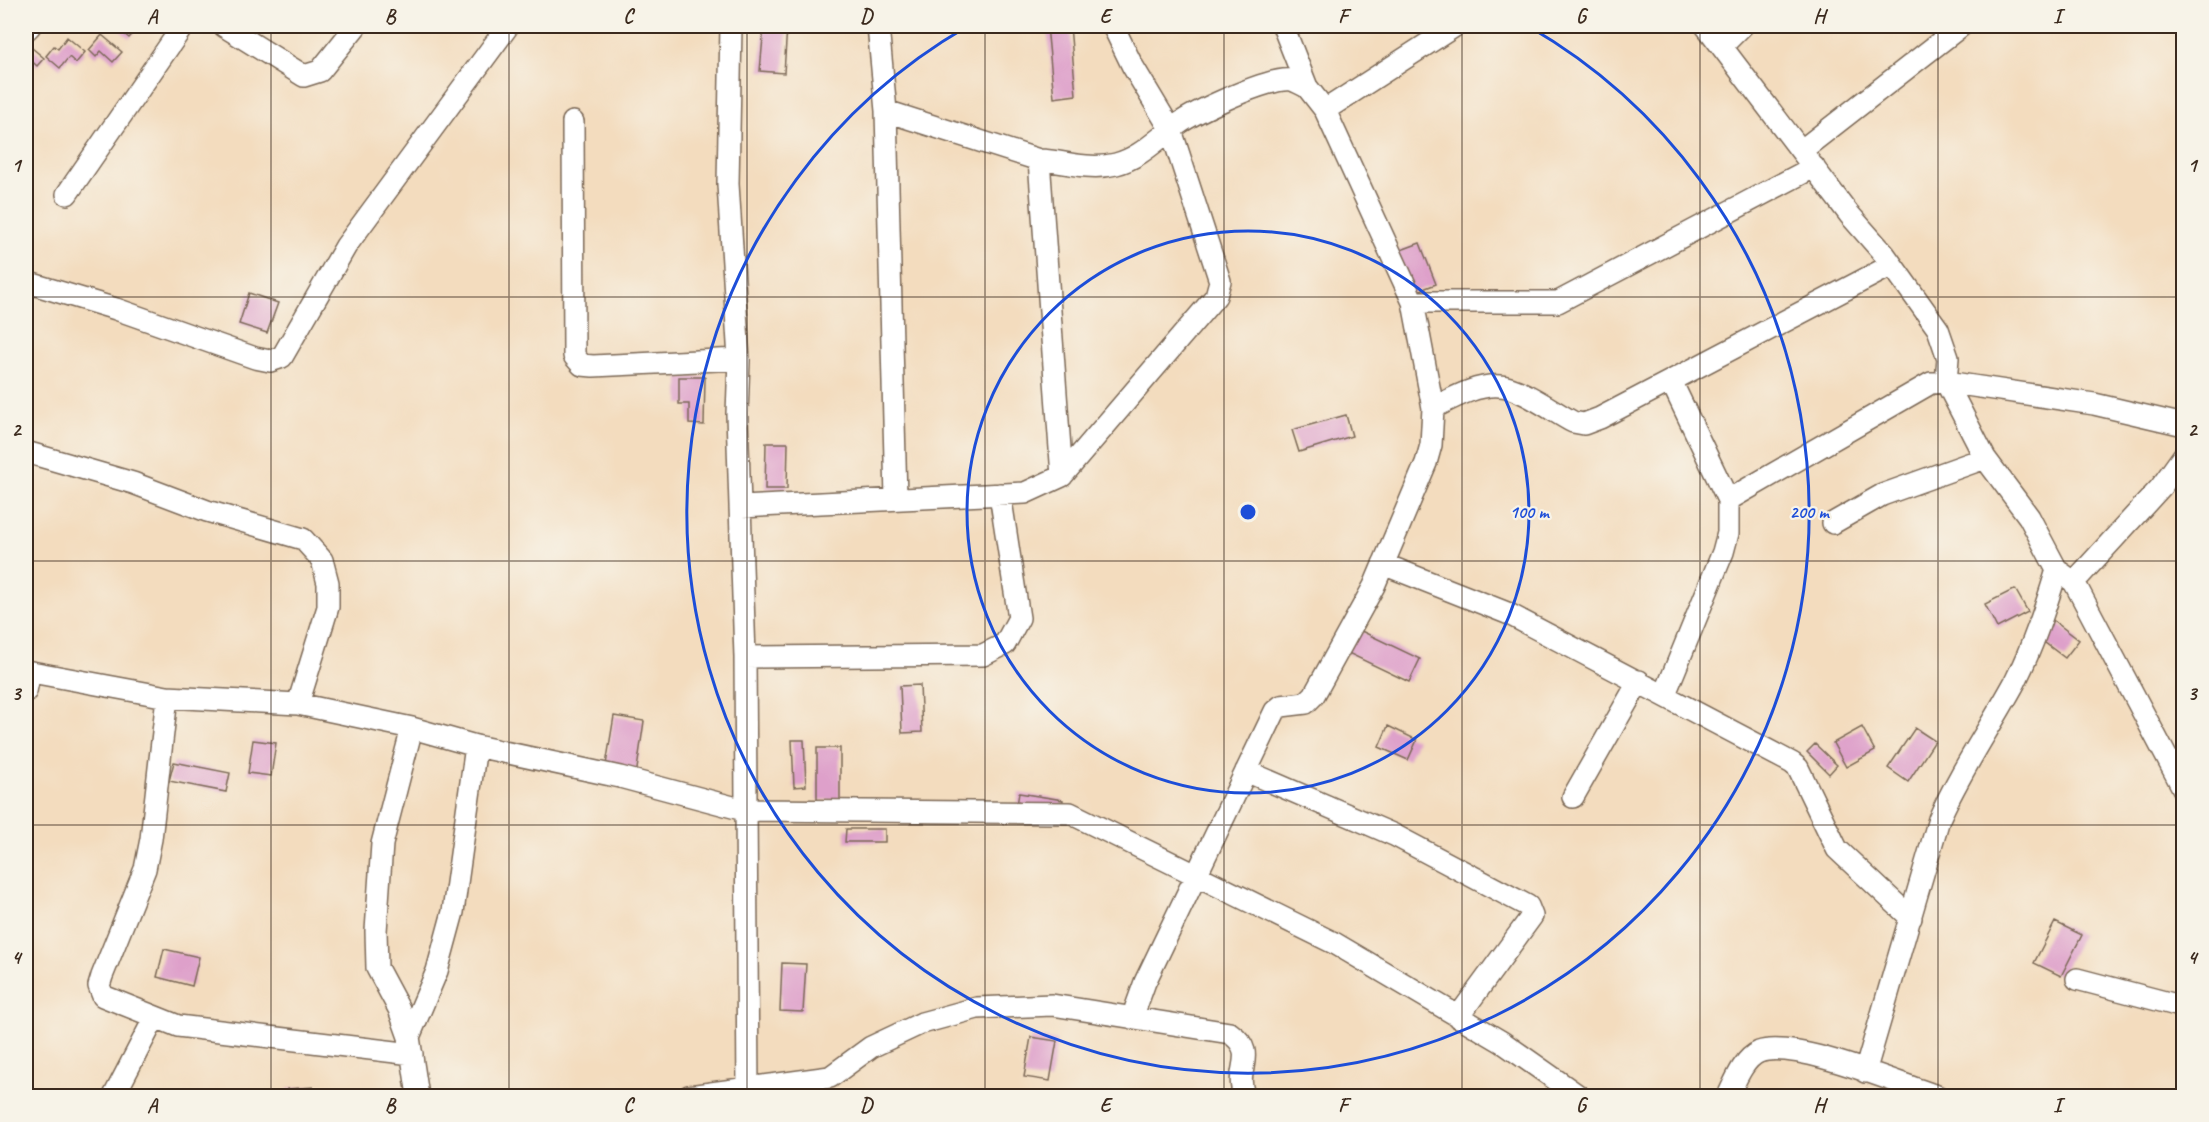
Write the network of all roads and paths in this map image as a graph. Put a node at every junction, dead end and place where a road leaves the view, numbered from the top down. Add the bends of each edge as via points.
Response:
1 (30, 26) edge
2 (183, 26) edge
3 (224, 26) edge
4 (356, 26) edge
5 (508, 26) edge
6 (731, 26) edge
7 (878, 26) edge
8 (1113, 26) edge
9 (1283, 26) edge
10 (1455, 26) edge
11 (1706, 26) edge
12 (1742, 26) edge
13 (1961, 26) edge
14 (26, 30) edge
15 (1722, 45) junction
16 (1307, 87) junction
17 (1325, 110) junction
18 (886, 111) junction
19 (573, 122) dead end
20 (1171, 130) junction
21 (1039, 159) junction
22 (1808, 159) junction
23 (67, 194) dead end
24 (1892, 265) junction
25 (26, 282) edge
26 (1413, 302) junction
27 (739, 359) junction
28 (1946, 382) junction
29 (1672, 383) junction
30 (1433, 408) junction
31 (2184, 425) edge
32 (26, 452) edge
33 (2184, 455) edge
34 (1985, 458) junction
35 (1062, 476) junction
36 (1000, 494) junction
37 (896, 498) junction
38 (1728, 500) junction
39 (742, 507) junction
40 (1833, 523) dead end
41 (1383, 564) junction
42 (2066, 576) junction
43 (745, 657) junction
44 (27, 678) edge
45 (1639, 681) junction
46 (1665, 694) junction
47 (167, 697) junction
48 (298, 704) junction
49 (412, 728) junction
50 (476, 746) junction
51 (1246, 771) junction
52 (2184, 790) edge
53 (1573, 797) dead end
54 (744, 810) junction
55 (1196, 877) junction
56 (1911, 918) junction
57 (2077, 979) dead end
58 (2184, 1007) edge
59 (154, 1017) junction
60 (1458, 1017) junction
61 (1132, 1018) junction
62 (410, 1046) junction
63 (1865, 1072) junction
64 (748, 1093) edge
65 (114, 1096) edge
66 (418, 1096) edge
67 (689, 1096) edge
68 (1245, 1096) edge
69 (1580, 1096) edge
70 (1728, 1096) edge
71 (1936, 1096) edge

1 - 14 street
2 - 23 street
3 - 4 street via 304,76 320,71
5 - 25 street via 346,246 297,335 277,360 255,358
6 - 27 street via 728,184
7 - 18 street
8 - 20 street
9 - 16 street
10 - 17 street
11 - 15 street
12 - 15 street
13 - 22 street
15 - 22 street
16 - 17 street
16 - 20 street via 1290,80 1272,81
17 - 26 street
18 - 21 street
18 - 37 street
19 - 27 street via 574,356 582,365 593,366
20 - 21 street via 1140,154 1118,164 1093,169
20 - 35 street via 1220,281 1215,296
21 - 35 street
22 - 24 street
22 - 26 street via 1558,302
24 - 28 street via 1938,329 1948,358
24 - 29 street
26 - 30 street
27 - 39 street via 737,414
28 - 31 street via 2094,404
28 - 34 street
28 - 38 street via 1922,386
29 - 30 street via 1584,423 1573,422 1515,390 1500,386 1469,390
29 - 38 street
30 - 41 street via 1426,463
32 - 48 street via 133,483 207,512 303,539 322,560 328,583 328,607
33 - 42 street via 2161,487
34 - 40 street via 1881,495
34 - 42 street
35 - 36 street via 1025,493
36 - 37 street
36 - 43 street via 1019,618 1005,644 983,655
37 - 39 street
38 - 46 street via 1728,533 1723,552
39 - 43 street
41 - 45 street via 1507,613
41 - 51 street via 1314,695 1306,703 1281,706 1275,711
42 - 52 street
42 - 56 street via 2020,671 1951,792 1939,819
43 - 54 street
44 - 47 street
45 - 46 street
45 - 53 street
46 - 56 street via 1792,763 1838,849
47 - 48 street
47 - 59 street via 145,869 99,986 103,996
48 - 49 street
49 - 50 street
49 - 62 street via 382,844 376,931 377,968 399,1010
50 - 54 street via 620,777
50 - 62 street via 453,912
51 - 55 street
51 - 60 street via 1394,835 1528,906 1532,916
54 - 55 street via 1070,813
54 - 64 street
55 - 60 street via 1336,945
55 - 61 street via 1145,982
56 - 63 street
57 - 58 street
59 - 62 street via 178,1026
59 - 65 street
60 - 69 street
61 - 64 street via 1052,1005 977,1008 922,1023 881,1042 830,1077
61 - 68 street via 1230,1033 1242,1041 1246,1052 1242,1075
62 - 66 street
63 - 70 street via 1824,1058 1776,1049 1757,1053 1743,1066
63 - 71 street
64 - 67 street

